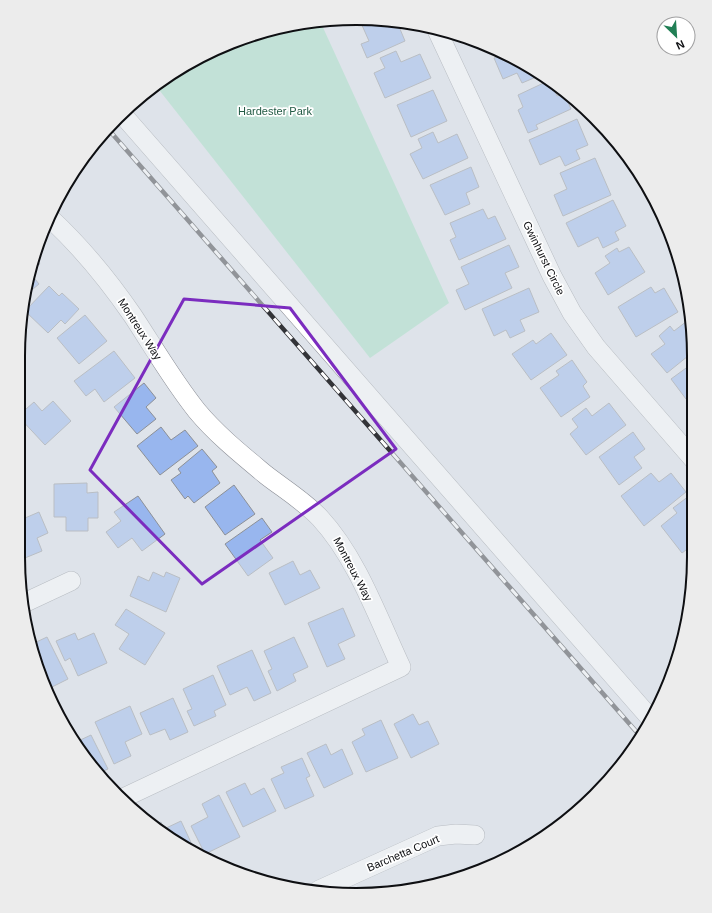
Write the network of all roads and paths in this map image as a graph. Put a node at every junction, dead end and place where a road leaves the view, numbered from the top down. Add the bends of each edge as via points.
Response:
1 (439, 35) edge
2 (126, 118) edge
3 (54, 221) edge
4 (687, 452) edge
5 (71, 581) dead end
6 (28, 601) edge
7 (647, 715) edge
8 (127, 796) edge
9 (475, 835) dead end
10 (334, 887) edge

1 - 4 street, Gwinhurst Circle via 552,276 572,313 606,360
2 - 7 street
3 - 8 street, Montreux Way via 111,285 170,375 198,412 231,445 305,504 334,534 356,570 401,667
5 - 6 street
9 - 10 street, Barchetta Court via 438,836

